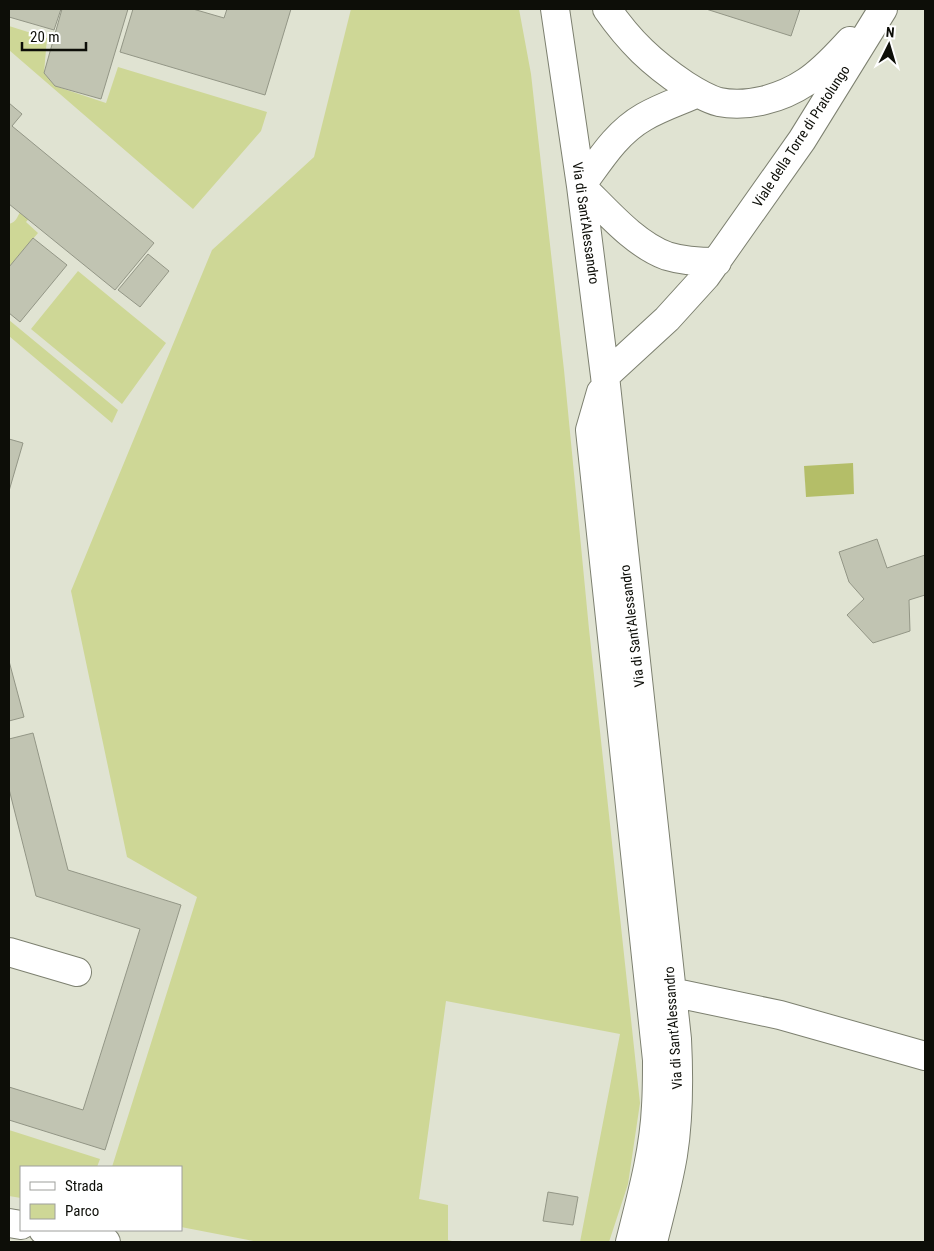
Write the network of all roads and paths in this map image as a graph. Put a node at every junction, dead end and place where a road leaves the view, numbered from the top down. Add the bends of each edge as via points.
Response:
1 (554, 9) edge
2 (608, 9) edge
3 (882, 9) edge
4 (698, 93) junction
5 (581, 186) junction
6 (717, 262) junction
7 (605, 376) junction
8 (9, 952) edge
9 (77, 972) dead end
10 (671, 992) junction
11 (925, 1056) edge
12 (48, 1231) edge
13 (106, 1242) edge
14 (630, 1242) edge
15 (653, 1242) edge

1 - 5 street, Via di Sant'Alessandro
2 - 4 street, Viale della Torre di Pratolungo via 630,39 659,68
3 - 4 street, Viale della Torre di Pratolungo via 821,70 788,92 767,100 738,103 720,102
3 - 6 street, Viale della Torre di Pratolungo via 802,140
4 - 5 street via 651,113 631,126 614,141
5 - 6 street via 652,249 684,260
5 - 7 street, Via di Sant'Alessandro
6 - 7 street, Viale della Torre di Pratolungo via 667,319
7 - 10 street, Via di Sant'Alessandro
7 - 14 street via 590,430 657,1060 651,1149
8 - 9 street
10 - 11 street via 780,1015
10 - 15 street, Via di Sant'Alessandro via 677,1039 678,1107 670,1171
12 - 13 street

